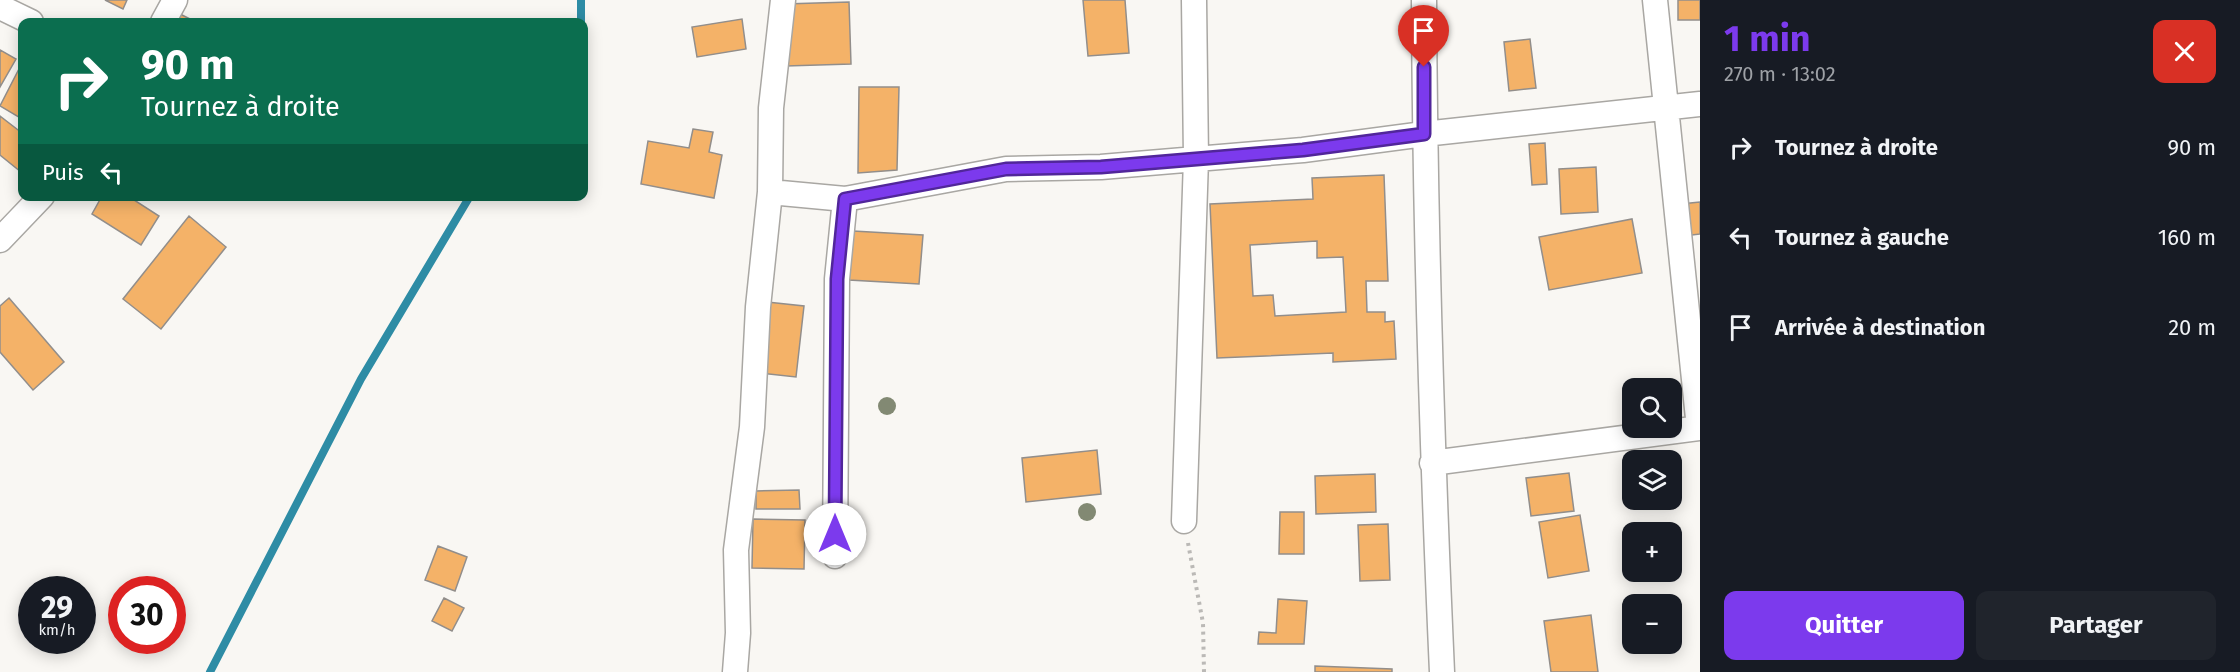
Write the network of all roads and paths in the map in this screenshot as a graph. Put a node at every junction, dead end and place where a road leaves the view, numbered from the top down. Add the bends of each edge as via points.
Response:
1 (175, 0) edge
2 (783, 0) edge
3 (1194, 0) edge
4 (1424, 0) edge
5 (1655, 0) edge
6 (0, 7) edge
7 (23, 18) edge
8 (165, 18) edge
9 (1700, 104) edge
10 (1667, 107) junction
11 (1424, 134) junction
12 (1196, 159) junction
13 (770, 192) junction
14 (845, 199) junction
15 (37, 201) edge
16 (0, 240) edge
17 (1700, 428) edge
18 (1432, 463) junction
19 (1184, 521) joint
20 (835, 556) dead end
21 (735, 672) edge
22 (1204, 672) edge
23 (1442, 672) edge

1 - 8 street
2 - 13 street via 771,108
3 - 12 street
4 - 11 street
5 - 10 street
6 - 7 street
9 - 10 street
10 - 11 street
10 - 17 street
11 - 12 street
11 - 18 street
12 - 14 street via 1006,169
12 - 19 street
13 - 14 street
13 - 21 street via 758,307 752,427 736,550
14 - 20 street via 837,279
15 - 16 street
17 - 18 street
18 - 23 street
19 - 22 path via 1203,623

